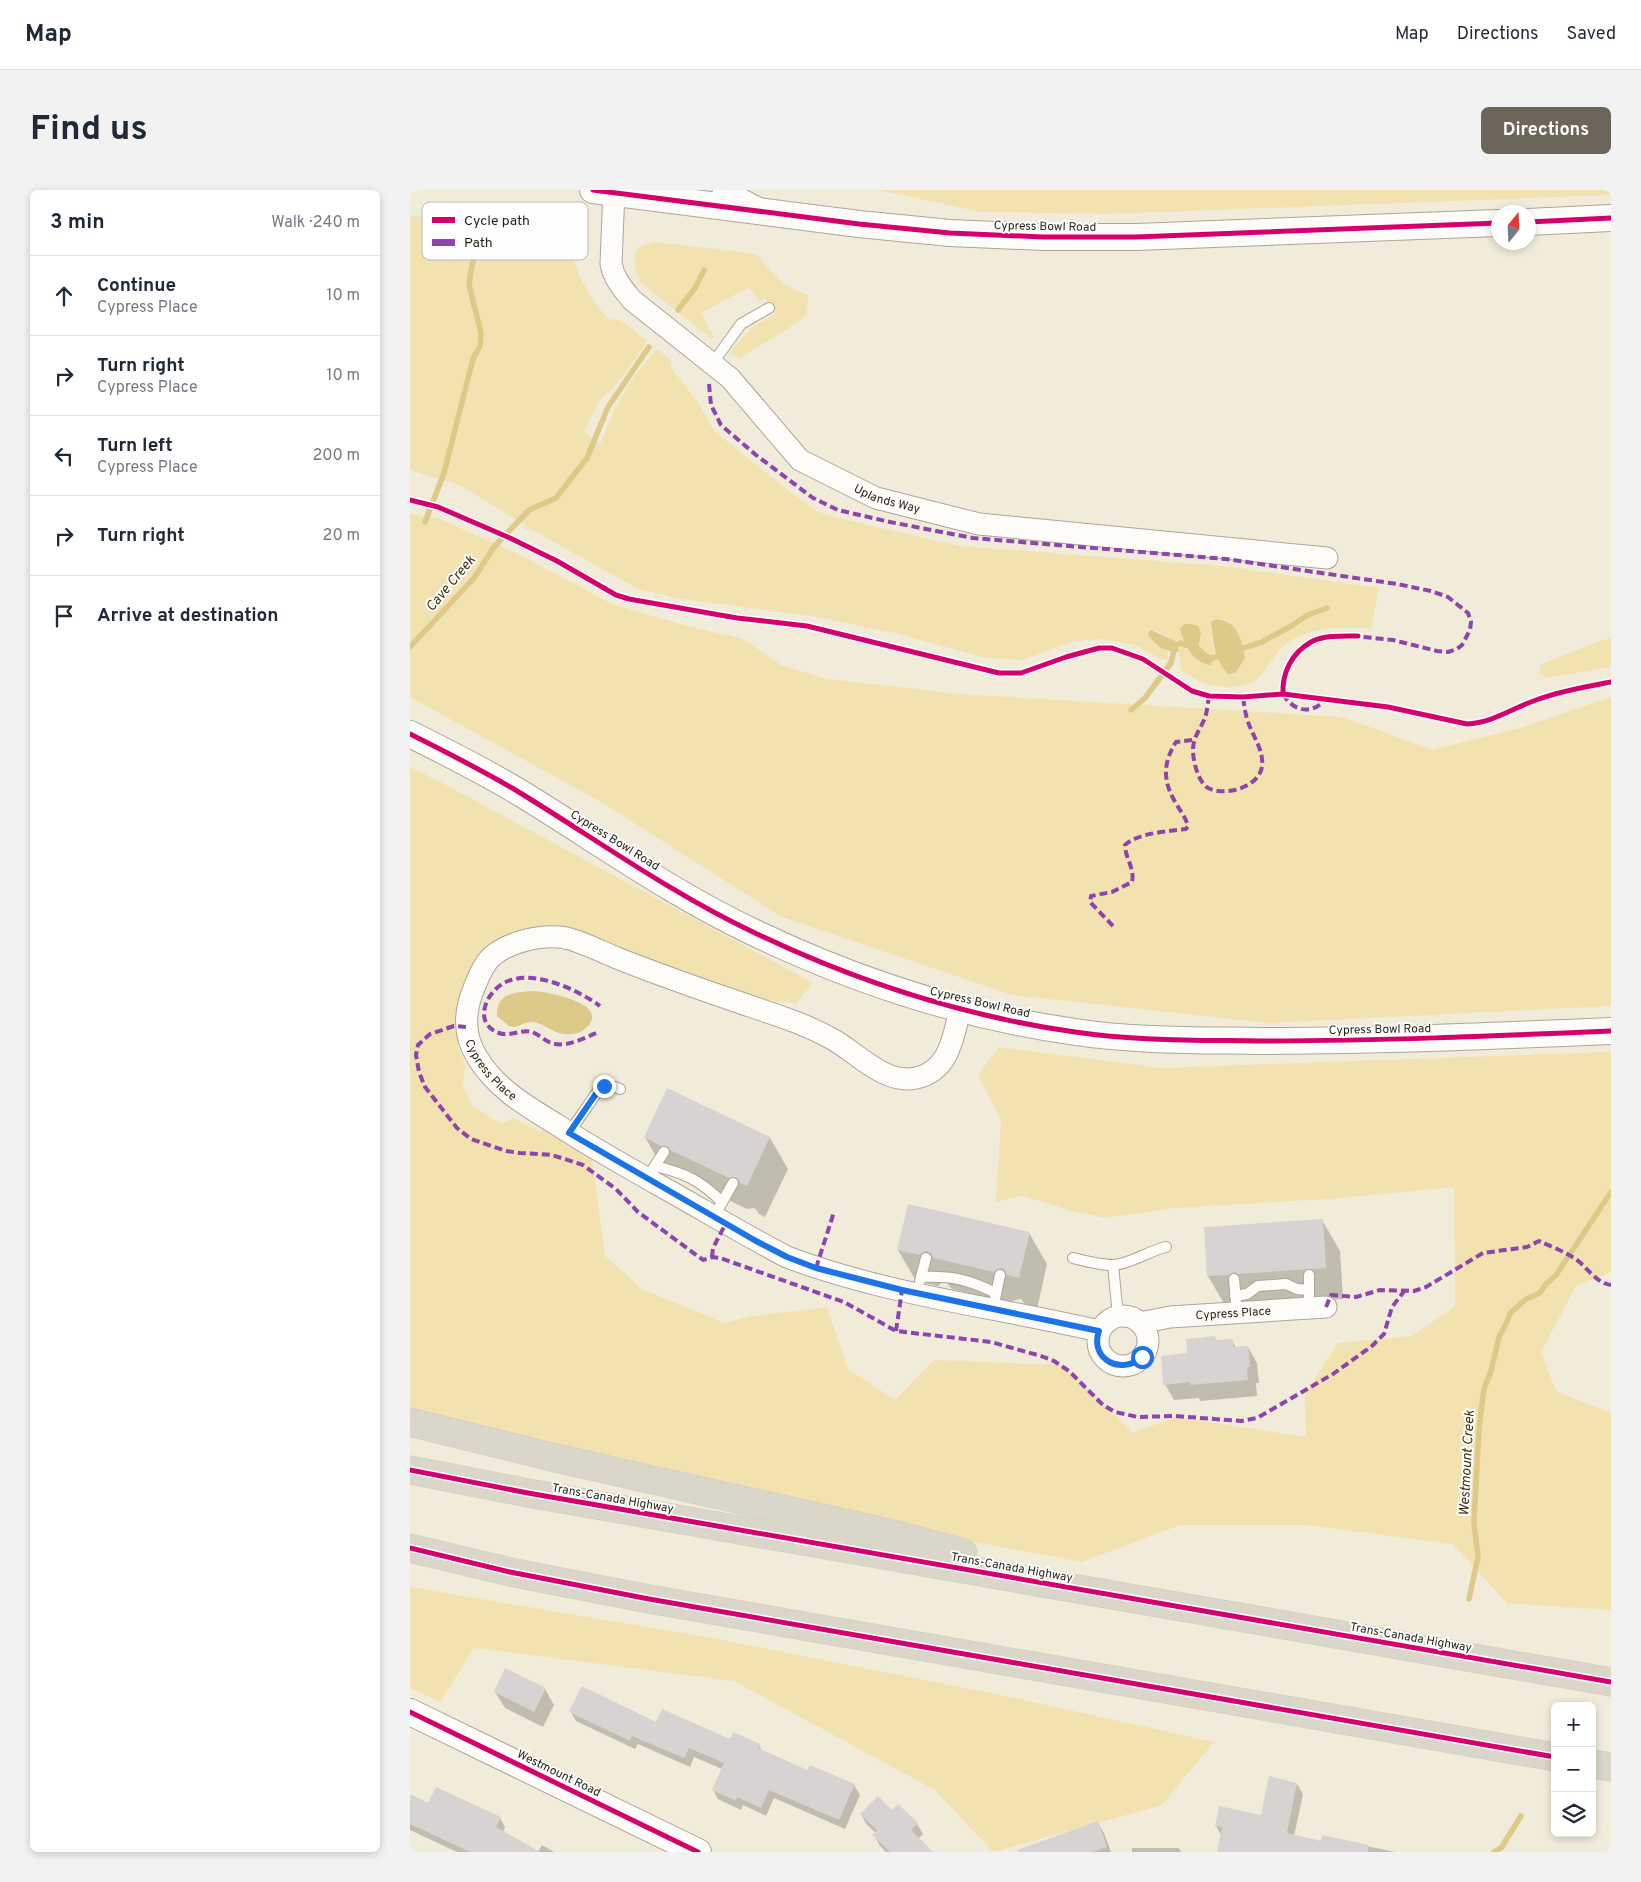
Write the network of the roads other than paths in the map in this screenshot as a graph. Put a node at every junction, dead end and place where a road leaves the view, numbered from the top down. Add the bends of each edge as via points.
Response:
1 (723, 190) edge
2 (607, 191) edge
3 (767, 213) junction
4 (1611, 218) edge
5 (1536, 222) edge
6 (1491, 223) edge
7 (769, 308) dead end
8 (712, 364) junction
9 (1327, 558) dead end
10 (410, 734) edge
11 (960, 1010) junction
12 (1611, 1031) edge
13 (620, 1089) dead end
14 (569, 1133) junction
15 (664, 1152) dead end
16 (651, 1173) junction
17 (733, 1182) dead end
18 (718, 1209) junction
19 (1166, 1247) dead end
20 (926, 1258) dead end
21 (1073, 1258) dead end
22 (1113, 1264) junction
23 (1000, 1275) dead end
24 (1308, 1275) dead end
25 (1234, 1278) dead end
26 (919, 1285) junction
27 (994, 1301) junction
28 (1315, 1302) joint
29 (1236, 1305) junction
30 (1118, 1316) junction
31 (1140, 1323) junction
32 (1099, 1331) junction
33 (410, 1422) edge
34 (410, 1470) edge
35 (410, 1548) edge
36 (1113, 1595) junction
37 (1611, 1682) edge
38 (410, 1712) edge
39 (1551, 1756) edge
40 (1596, 1765) edge
41 (1611, 1767) edge
42 (698, 1852) edge

1 - 3 street
2 - 3 street, Cypress Bowl Road
2 - 8 street, Uplands Way via 611,264 619,285 632,300
3 - 6 street, Cypress Bowl Road via 950,233 1043,237 1136,237
4 - 5 street
7 - 8 lane via 741,324
8 - 9 street, Uplands Way via 730,378 800,460 876,498 979,524
10 - 11 street, Cypress Bowl Road via 518,791 686,896 750,931 899,992
11 - 12 street, Cypress Bowl Road via 1079,1033 1205,1040 1419,1039
11 - 14 street, Cypress Place via 948,1054 941,1065 927,1075 905,1079 880,1071 832,1039 804,1025 569,939 535,939 512,945 492,956 479,976 467,1007 466,1032 476,1057 502,1086
13 - 14 lane via 609,1085 600,1088
14 - 16 street, Cypress Place
15 - 16 lane
16 - 18 street, Cypress Place
17 - 18 lane
18 - 26 street, Cypress Place via 787,1257 816,1268
19 - 22 lane
20 - 26 lane
21 - 22 lane
22 - 30 lane
23 - 27 lane
24 - 28 lane
25 - 29 lane
26 - 27 street, Cypress Place
27 - 32 street, Cypress Place
28 - 29 street, Cypress Place
29 - 31 street, Cypress Place
30 - 31 street, Cypress Place via 1127,1316
30 - 32 street via 1106,1322
31 - 32 street via 1148,1336 1148,1343 1142,1357 1130,1365 1114,1365 1102,1356 1097,1342
33 - 36 highway via 905,1537
34 - 36 highway, Trans-Canada Highway
35 - 39 highway via 510,1572 649,1599
36 - 37 highway, Trans-Canada Highway
38 - 42 street, Westmount Road
40 - 41 highway

